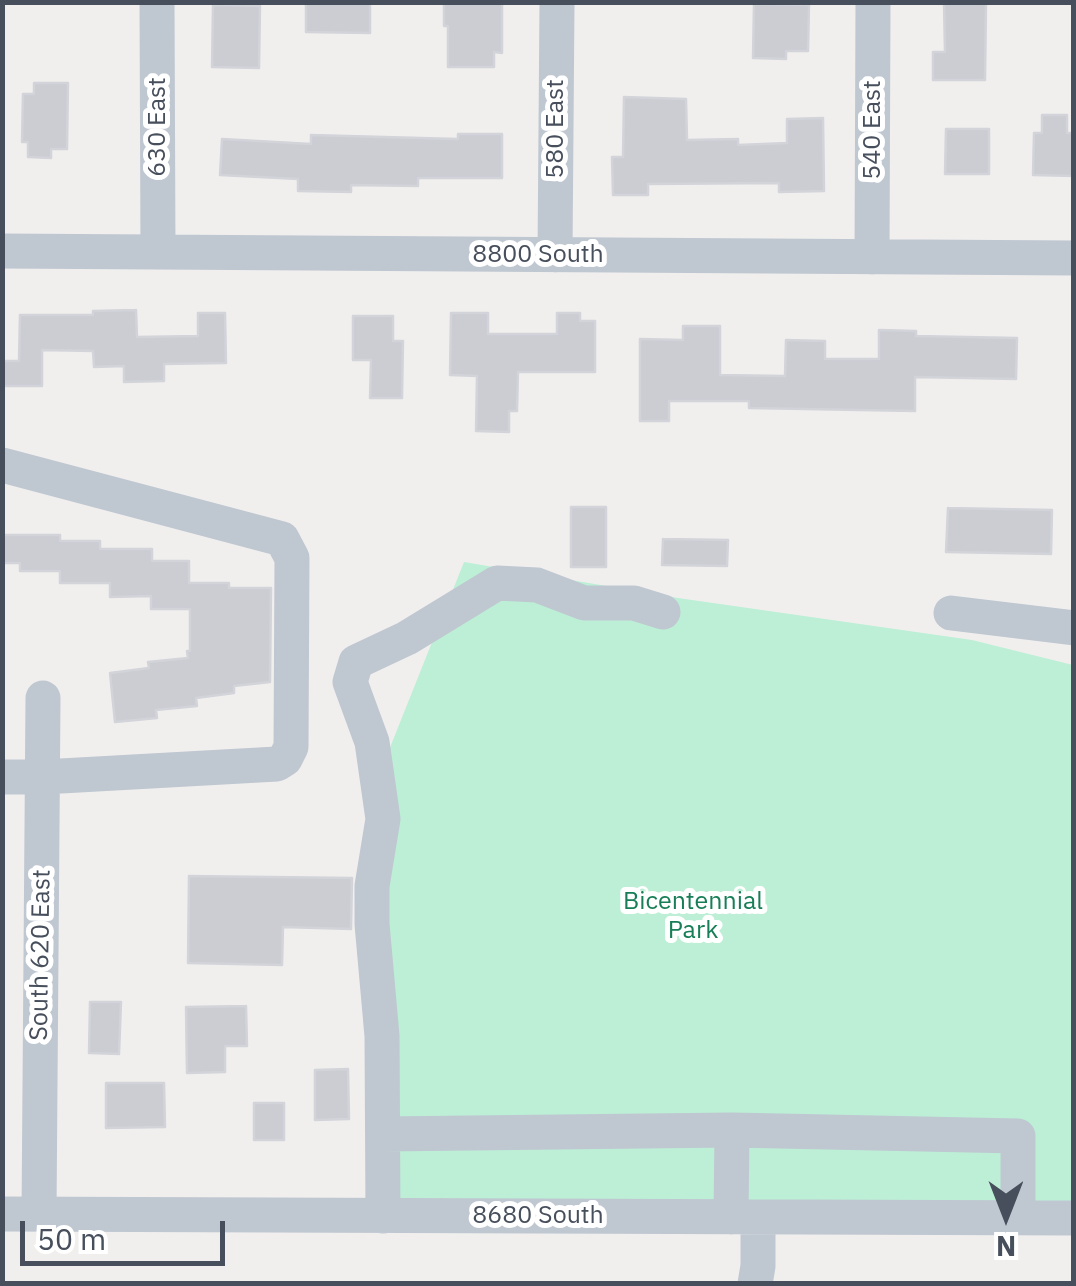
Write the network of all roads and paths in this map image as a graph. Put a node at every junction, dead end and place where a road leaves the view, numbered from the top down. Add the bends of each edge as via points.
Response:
1 (157, 2) edge
2 (557, 2) edge
3 (873, 2) edge
4 (2, 251) edge
5 (158, 252) junction
6 (555, 255) junction
7 (872, 257) junction
8 (1074, 258) edge
9 (2, 465) edge
10 (663, 612) dead end
11 (951, 613) dead end
12 (1074, 628) edge
13 (44, 698) dead end
14 (2, 777) edge
15 (43, 777) junction
16 (732, 1130) junction
17 (383, 1134) junction
18 (38, 1213) junction
19 (2, 1214) edge
20 (383, 1216) junction
21 (744, 1216) junction
22 (1018, 1218) junction
23 (1074, 1218) edge
24 (755, 1284) edge

1 - 5 street, 630 East
2 - 6 street, 580 East
3 - 7 street, 540 East
4 - 5 street, 8800 South
5 - 6 street, 8800 South
6 - 7 street, 8800 South
7 - 8 street, 8800 South
9 - 15 street via 282,539 292,558 291,746 285,759
10 - 17 street via 497,583 356,662 350,682 372,742 383,819 372,905
11 - 12 street
13 - 15 street, South 620 East
14 - 15 street
15 - 18 street, South 620 East
16 - 17 street
16 - 21 street
16 - 22 street via 1018,1136
17 - 20 street
18 - 19 street, 8680 South
18 - 20 street, 8680 South
20 - 21 street, 8680 South
21 - 22 street, 8680 South
21 - 24 street via 758,1266
22 - 23 street, 8680 South

